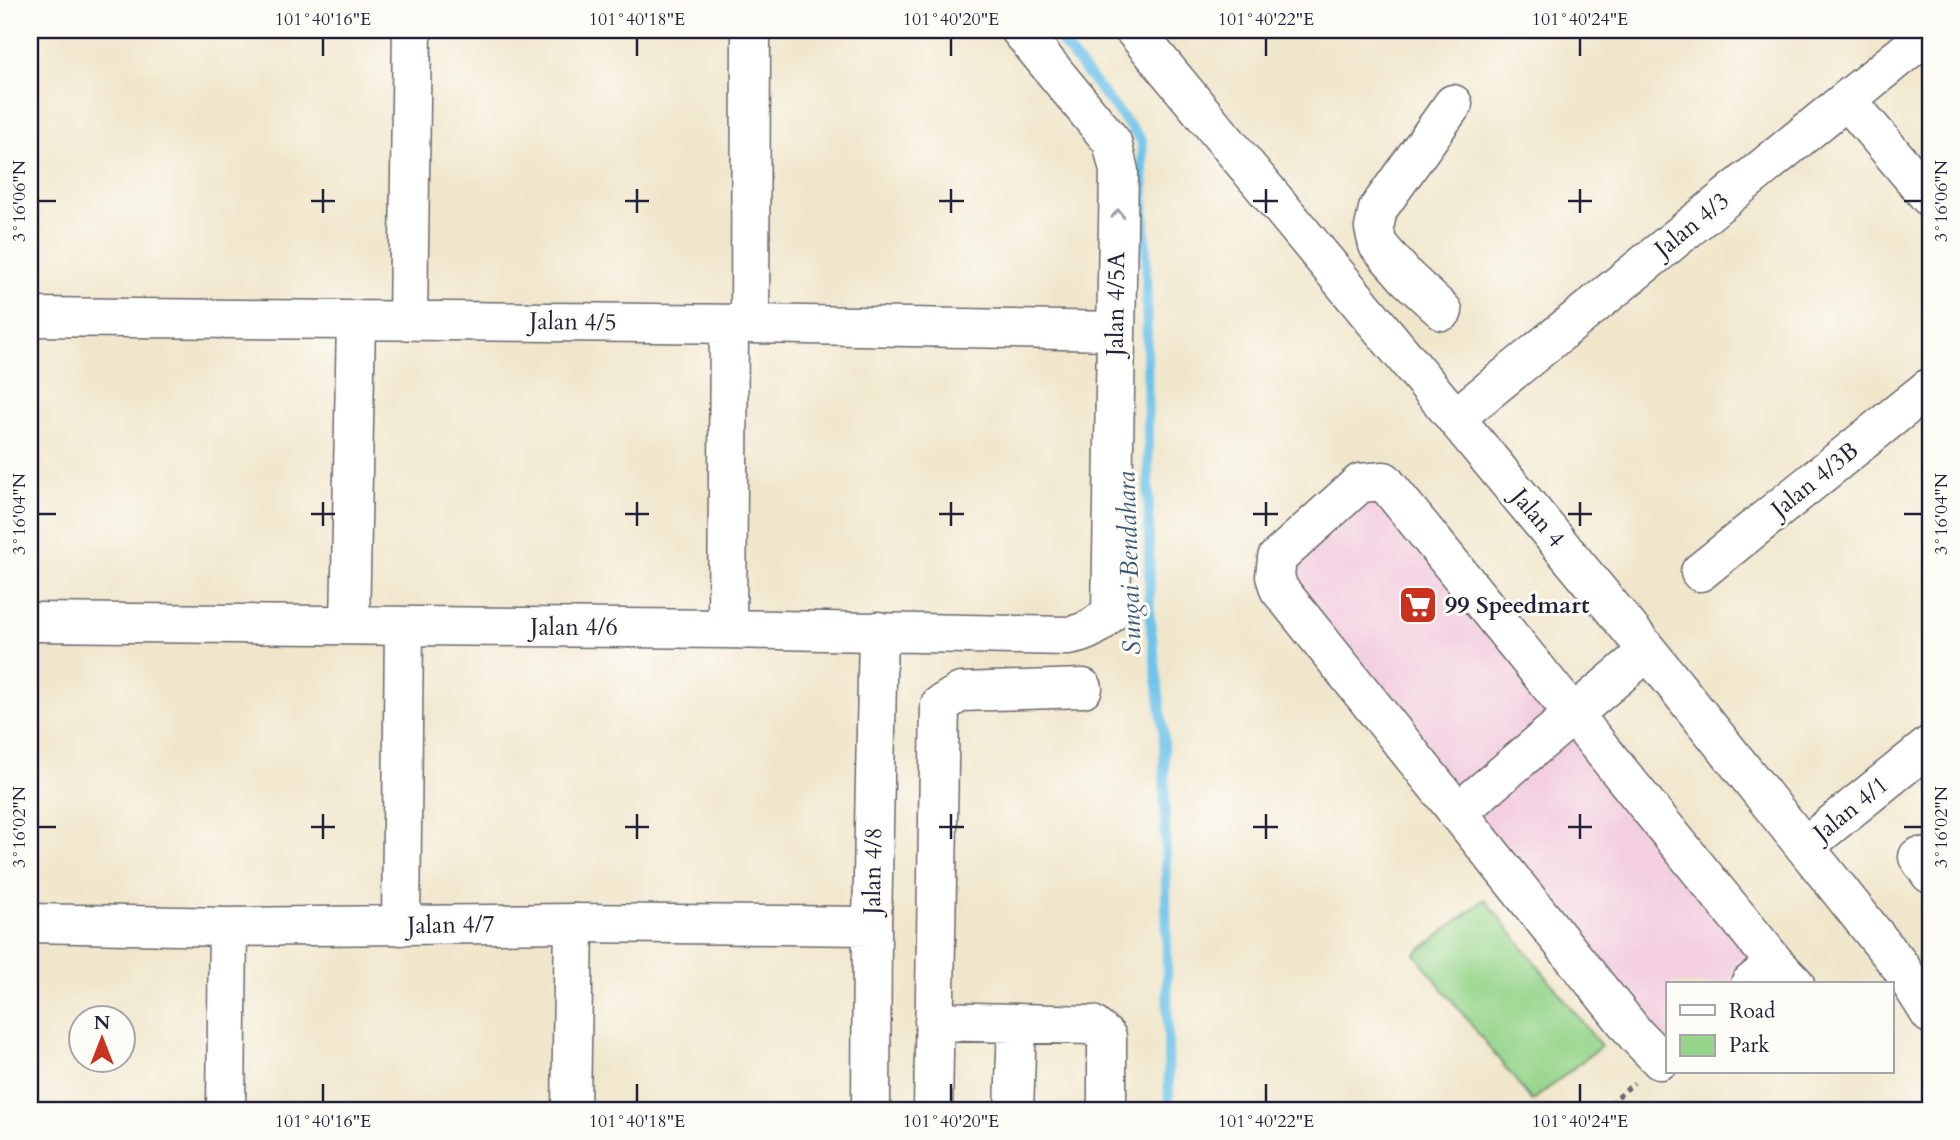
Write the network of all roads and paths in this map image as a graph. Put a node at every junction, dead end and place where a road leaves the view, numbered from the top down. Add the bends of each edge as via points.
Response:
1 (412, 30) edge
2 (751, 30) edge
3 (1020, 30) edge
4 (1134, 30) edge
5 (1930, 32) edge
6 (1847, 100) junction
7 (1453, 104) dead end
8 (1930, 198) edge
9 (1407, 278) junction
10 (1365, 308) junction
11 (1443, 311) dead end
12 (30, 317) edge
13 (356, 320) junction
14 (408, 320) junction
15 (739, 324) junction
16 (1116, 331) junction
17 (1930, 387) edge
18 (1455, 418) junction
19 (1700, 572) dead end
20 (1111, 612) joint
21 (30, 622) edge
22 (350, 625) junction
23 (404, 626) junction
24 (727, 629) junction
25 (878, 631) junction
26 (1648, 650) junction
27 (1083, 688) dead end
28 (1574, 715) junction
29 (1930, 745) edge
30 (1457, 813) junction
31 (1805, 846) junction
32 (30, 923) edge
33 (574, 923) junction
34 (401, 926) junction
35 (872, 926) junction
36 (228, 927) junction
37 (1773, 977) edge
38 (1930, 1014) edge
39 (934, 1021) junction
40 (1017, 1024) junction
41 (1666, 1056) edge
42 (226, 1110) edge
43 (571, 1110) edge
44 (872, 1110) edge
45 (933, 1110) edge
46 (1014, 1110) edge
47 (1107, 1110) edge

1 - 14 street
2 - 15 street
16 -> 3 street, Jalan 4/5A via 1119,171 1112,142
4 - 10 street, Jalan 4
5 - 6 street, Jalan 4/3
6 - 8 street
6 - 18 street, Jalan 4/3
7 - 9 street via 1378,209 1374,228 1378,245
9 - 10 street
9 - 11 street
10 - 18 street, Jalan 4
12 - 13 street, Jalan 4/5
13 - 14 street, Jalan 4/5
13 - 22 street
14 - 15 street, Jalan 4/5
15 - 16 street, Jalan 4/5
15 - 24 street
16 - 20 street, Jalan 4/5A
17 - 19 street, Jalan 4/3B
18 - 26 street, Jalan 4
20 - 25 street, Jalan 4/6 via 1093,629 1068,636
21 - 22 street, Jalan 4/6
22 - 23 street, Jalan 4/6
23 - 24 street, Jalan 4/6
23 - 34 street
24 - 25 street, Jalan 4/6
25 - 35 street, Jalan 4/8
26 - 28 street
26 - 31 street, Jalan 4
27 - 39 street via 961,692 940,705
28 - 30 street
28 - 30 street via 1384,481 1360,483 1277,558 1275,576 1279,589
28 - 37 street
29 - 31 street, Jalan 4/1
30 - 41 street via 1636,1035 1660,1060
31 - 38 street, Jalan 4 via 1900,966
32 - 36 street, Jalan 4/7
33 - 34 street, Jalan 4/7
33 - 35 street, Jalan 4/7
33 - 43 street
34 - 36 street, Jalan 4/7
35 - 44 street, Jalan 4/8
36 - 42 street
39 - 40 street
39 - 45 street
40 - 46 street
40 - 47 street via 1092,1025 1107,1037

